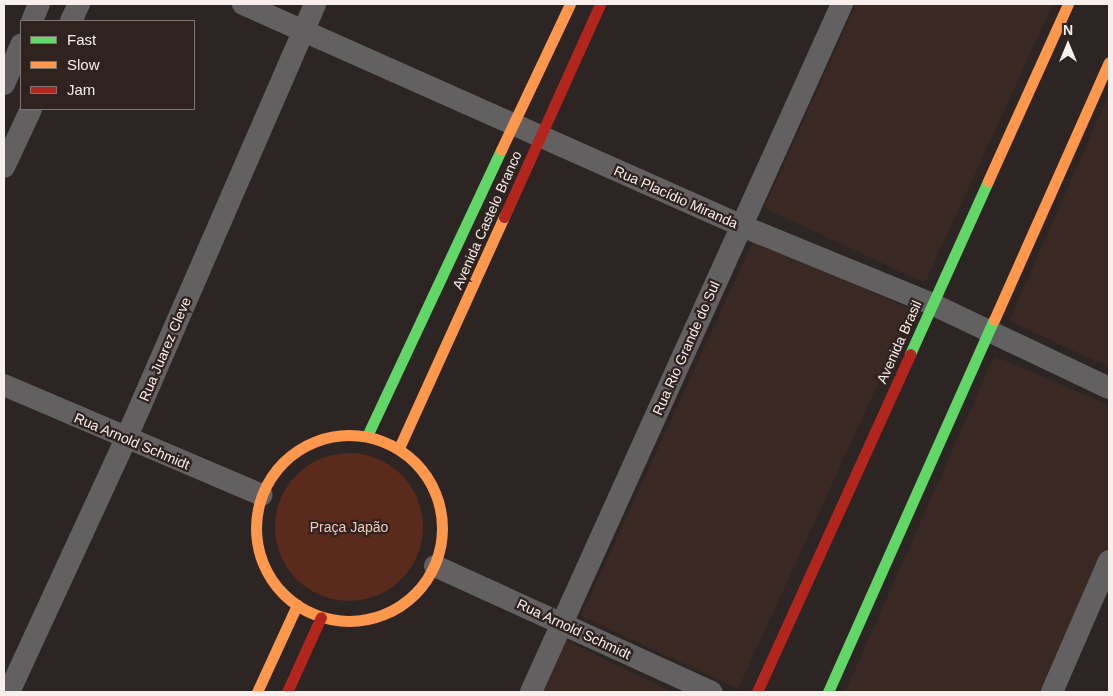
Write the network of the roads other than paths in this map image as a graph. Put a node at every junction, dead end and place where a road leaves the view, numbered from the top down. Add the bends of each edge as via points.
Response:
1 (39, 4) edge
2 (79, 4) edge
3 (243, 4) edge
4 (315, 4) edge
5 (570, 4) edge
6 (600, 4) edge
7 (842, 4) edge
8 (1068, 4) edge
9 (32, 20) edge
10 (71, 20) edge
11 (302, 31) junction
12 (20, 47) edge
13 (1109, 62) edge
14 (4, 84) edge
15 (31, 110) edge
16 (512, 123) junction
17 (542, 136) junction
18 (4, 167) edge
19 (742, 226) junction
20 (932, 304) junction
21 (990, 331) junction
22 (4, 385) edge
23 (1109, 388) edge
24 (367, 436) junction
25 (126, 439) junction
26 (399, 448) junction
27 (262, 494) junction
28 (1109, 561) edge
29 (435, 566) junction
30 (297, 605) junction
31 (321, 617) junction
32 (562, 624) junction
33 (9, 692) edge
34 (257, 692) edge
35 (287, 692) edge
36 (531, 692) edge
37 (712, 692) edge
38 (757, 692) edge
39 (828, 692) edge
40 (1052, 692) edge

1 - 9 street
2 - 10 street
3 - 11 street, Rua Placídio Miranda
4 - 11 street, Rua Juarez Cleve
5 - 16 street, Avenida Castelo Branco
6 - 17 street, Avenida Castelo Branco
7 - 19 street, Rua Rio Grande do Sul
8 - 20 street, Avenida Brasil
11 - 16 street, Rua Placídio Miranda
11 - 25 street, Rua Juarez Cleve
12 - 14 street
13 - 21 street
15 - 18 street
16 - 17 street, Rua Placídio Miranda
16 - 24 street, Avenida Castelo Branco
17 - 19 street, Rua Placídio Miranda
17 - 26 street, Avenida Castelo Branco
19 - 20 street, Rua Placídio Miranda
19 - 32 street, Rua Rio Grande do Sul
20 - 21 street, Rua Placídio Miranda
20 - 38 street, Avenida Brasil
21 - 23 street, Rua Placídio Miranda
21 - 39 street
22 - 25 street, Rua Arnold Schmidt
24 - 26 street
24 - 27 street via 336,435 306,444 281,463
25 - 27 street, Rua Arnold Schmidt
25 - 33 street, Rua Juarez Cleve
26 - 29 street via 420,466 434,488 442,513 442,540
27 - 30 street via 256,540 263,566 277,588
28 - 40 street
29 - 31 street via 420,588 400,606 375,617 348,621
29 - 32 street, Rua Arnold Schmidt
30 - 31 street
30 - 34 street
31 - 35 street
32 - 36 street, Rua Rio Grande do Sul
32 - 37 street, Rua Arnold Schmidt

